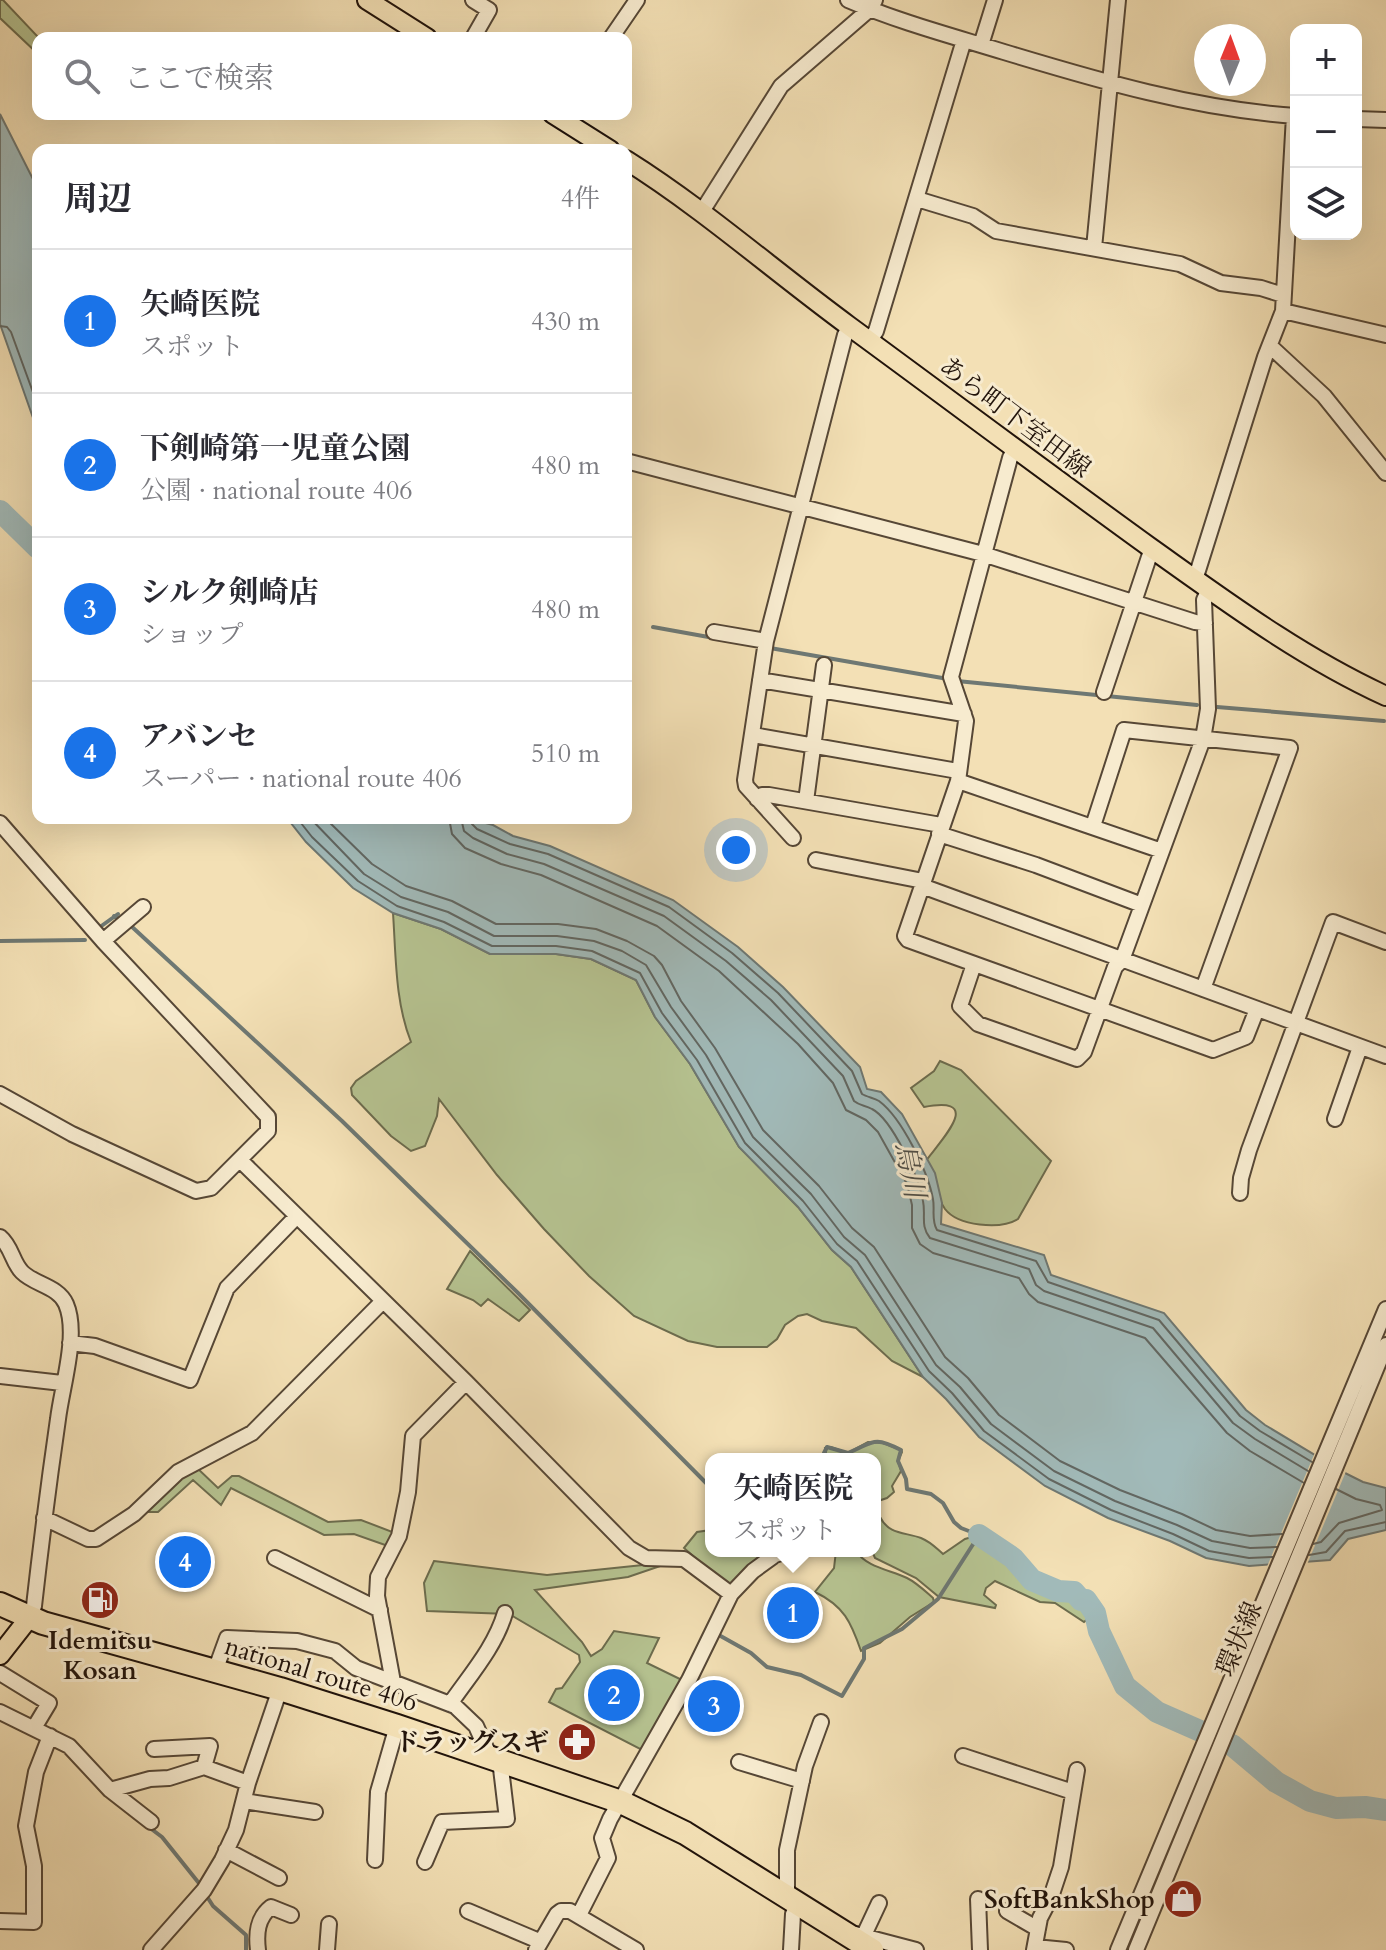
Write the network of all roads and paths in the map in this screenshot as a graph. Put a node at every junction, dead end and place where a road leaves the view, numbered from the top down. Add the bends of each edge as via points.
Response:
1 (367, 0) edge
2 (473, 0) edge
3 (637, 0) edge
4 (848, 0) edge
5 (995, 0) edge
6 (1118, 0) edge
7 (873, 5) edge
8 (418, 32) edge
9 (476, 32) edge
10 (615, 32) edge
11 (964, 40) junction
12 (981, 45) junction
13 (1109, 84) junction
14 (1290, 115) edge
15 (1362, 119) edge
16 (1386, 120) edge
17 (578, 121) edge
18 (603, 144) edge
19 (632, 164) edge
20 (1292, 168) edge
21 (917, 199) junction
22 (701, 213) junction
23 (1094, 248) junction
24 (1283, 295) junction
25 (1283, 311) junction
26 (850, 327) junction
27 (1386, 335) edge
28 (870, 340) junction
29 (1270, 346) junction
30 (1014, 450) junction
31 (632, 463) edge
32 (1386, 473) edge
33 (801, 506) junction
34 (1152, 548) junction
35 (983, 554) junction
36 (1202, 584) junction
37 (1133, 601) junction
38 (1205, 623) junction
39 (714, 632) dead end
40 (766, 641) junction
41 (824, 665) dead end
42 (760, 680) junction
43 (822, 690) junction
44 (1104, 692) dead end
45 (1386, 696) edge
46 (964, 714) junction
47 (753, 735) junction
48 (1203, 739) junction
49 (814, 746) junction
50 (958, 776) junction
51 (757, 799) junction
52 (806, 801) junction
53 (1, 825) edge
54 (1093, 826) junction
55 (940, 829) junction
56 (793, 838) dead end
57 (1162, 851) junction
58 (816, 860) dead end
59 (922, 883) junction
60 (1142, 905) junction
61 (143, 907) dead end
62 (103, 941) junction
63 (1386, 942) edge
64 (1122, 960) junction
65 (974, 964) junction
66 (1203, 989) junction
67 (1101, 1009) junction
68 (1257, 1009) junction
69 (1295, 1023) junction
70 (1360, 1047) junction
71 (1386, 1056) edge
72 (0, 1094) edge
73 (1335, 1119) dead end
74 (240, 1160) junction
75 (1240, 1193) dead end
76 (296, 1217) junction
77 (0, 1237) edge
78 (383, 1301) junction
79 (1386, 1309) edge
80 (70, 1343) junction
81 (1386, 1345) edge
82 (0, 1376) edge
83 (466, 1382) junction
84 (62, 1383) junction
85 (44, 1518) junction
86 (772, 1557) edge
87 (275, 1558) dead end
88 (731, 1594) junction
89 (0, 1604) edge
90 (380, 1610) junction
91 (505, 1613) dead end
92 (29, 1618) junction
93 (0, 1655) edge
94 (215, 1671) junction
95 (0, 1673) edge
96 (393, 1682) junction
97 (280, 1689) junction
98 (450, 1704) junction
99 (0, 1712) edge
100 (821, 1722) dead end
101 (397, 1726) junction
102 (34, 1728) junction
103 (50, 1736) junction
104 (154, 1749) dead end
105 (963, 1756) dead end
106 (495, 1759) junction
107 (739, 1762) dead end
108 (204, 1767) junction
109 (1077, 1770) dead end
110 (802, 1781) junction
111 (248, 1783) junction
112 (110, 1790) junction
113 (1073, 1792) junction
114 (244, 1801) junction
115 (621, 1802) junction
116 (315, 1812) dead end
117 (151, 1822) dead end
118 (226, 1850) junction
119 (1169, 1850) junction
120 (375, 1860) dead end
121 (425, 1862) dead end
122 (279, 1878) dead end
123 (978, 1899) dead end
124 (793, 1901) junction
125 (879, 1903) dead end
126 (468, 1911) dead end
127 (1007, 1911) dead end
128 (291, 1915) dead end
129 (579, 1915) junction
130 (0, 1921) edge
131 (329, 1924) dead end
132 (1038, 1929) junction
133 (860, 1939) edge
134 (538, 1946) edge
135 (1034, 1949) edge
136 (151, 1950) edge
137 (258, 1950) edge
138 (327, 1950) edge
139 (636, 1950) edge
140 (791, 1950) edge
141 (916, 1950) edge
142 (980, 1950) edge
143 (1066, 1950) edge
144 (1118, 1950) edge
145 (1136, 1950) edge

1 - 8 main road
2 - 9 street via 489,10
3 - 10 street
4 - 7 street
5 - 12 street
6 - 13 street
7 - 11 street
7 - 22 street via 781,86
11 - 12 street
11 - 21 street
12 - 13 street
13 - 14 street via 1192,103
13 - 23 street
15 - 16 street
17 - 18 main road
19 - 22 main road, あら町下室田線
20 - 24 street
21 - 23 street via 973,216 996,231
21 - 28 street
22 - 26 main road, あら町下室田線
23 - 24 street via 1180,264 1221,283
24 - 25 street
25 - 27 street
25 - 29 street
26 - 28 main road, あら町下室田線
26 - 33 street
28 - 30 main road, あら町下室田線
29 - 32 street via 1324,396
29 - 36 street
30 - 34 main road, あら町下室田線
30 - 35 street
31 - 33 street
33 - 35 street
33 - 40 street
34 - 36 main road, あら町下室田線
34 - 37 street
35 - 37 street
35 - 46 street via 951,677
36 - 38 street
36 - 45 main road, あら町下室田線 via 1290,646
37 - 38 street
37 - 44 street
38 - 48 street via 1208,709
39 - 40 street
40 - 42 street
41 - 43 street
42 - 43 street
42 - 47 street
43 - 46 street
43 - 49 street
46 - 50 street
47 - 49 street
47 - 51 street via 745,780
48 - 54 street via 1124,730
48 - 57 street
48 - 66 street via 1290,748
49 - 50 street
49 - 52 street
50 - 54 street
50 - 55 street
51 - 52 street via 769,795
51 - 56 street
52 - 55 street
53 - 62 street
54 - 57 street
55 - 59 street
55 - 60 street
57 - 60 street
58 - 59 street
59 - 64 street
59 - 65 street via 905,936
60 - 64 street
61 - 62 street
62 - 74 street via 268,1117 268,1131
63 - 69 street via 1333,922
64 - 66 street
64 - 67 street
65 - 67 street
65 - 67 street via 960,1006 978,1024 1077,1059
66 - 68 street
67 - 68 street via 1213,1050 1246,1037
68 - 69 street
69 - 70 street
69 - 75 street via 1249,1150
70 - 71 street
70 - 73 street
72 - 74 street via 190,1190 211,1188
74 - 76 street
76 - 78 street
76 - 80 street via 227,1288 190,1380 95,1346
77 - 80 street via 23,1273 63,1299
78 - 83 street
78 - 85 street via 252,1433 178,1472 134,1514 96,1539
79 - 119 street
80 - 84 street
81 - 119 street, 環状線
82 - 84 street
83 - 88 street via 629,1548 646,1558 684,1559
83 - 90 street via 413,1436 399,1536 378,1577
84 - 85 street
85 - 92 street
86 - 88 street
87 - 90 street
88 - 115 street
89 - 92 highway, national route 406
90 - 96 street
91 - 98 street via 482,1659
92 - 93 main road
92 - 94 highway, national route 406
94 - 96 street via 227,1638 297,1641 335,1651 356,1668
94 - 97 highway, national route 406
95 - 102 street via 49,1703
96 - 98 street
97 - 101 highway, national route 406
97 - 111 street
98 - 106 street via 468,1715
99 - 102 street
100 - 110 street
101 - 106 highway, national route 406
101 - 120 street via 378,1792
102 - 103 street
103 - 112 street via 69,1746
103 - 130 street via 36,1772 26,1826 34,1866 34,1922
104 - 108 street via 210,1746
105 - 113 street
106 - 115 highway, national route 406
106 - 121 street via 507,1819 442,1822
107 - 110 street
108 - 111 street
108 - 112 street
109 - 113 street
110 - 124 street via 787,1850
111 - 114 street
112 - 117 street
113 - 132 street via 1061,1867
114 - 116 street
114 - 118 street
115 - 124 highway, national route 406 via 685,1833
115 - 129 street via 602,1838 608,1858
118 - 122 street
118 - 136 street via 204,1890
119 - 144 street, 環状線
119 - 145 street, 環状線
123 - 142 street
124 - 133 highway, national route 406
124 - 140 street
125 - 133 street
126 - 134 street
127 - 132 street
128 - 137 street via 271,1907 264,1912 256,1934
129 - 134 street via 561,1911
129 - 139 street
131 - 138 street
132 - 135 street
133 - 141 street
135 - 143 street

